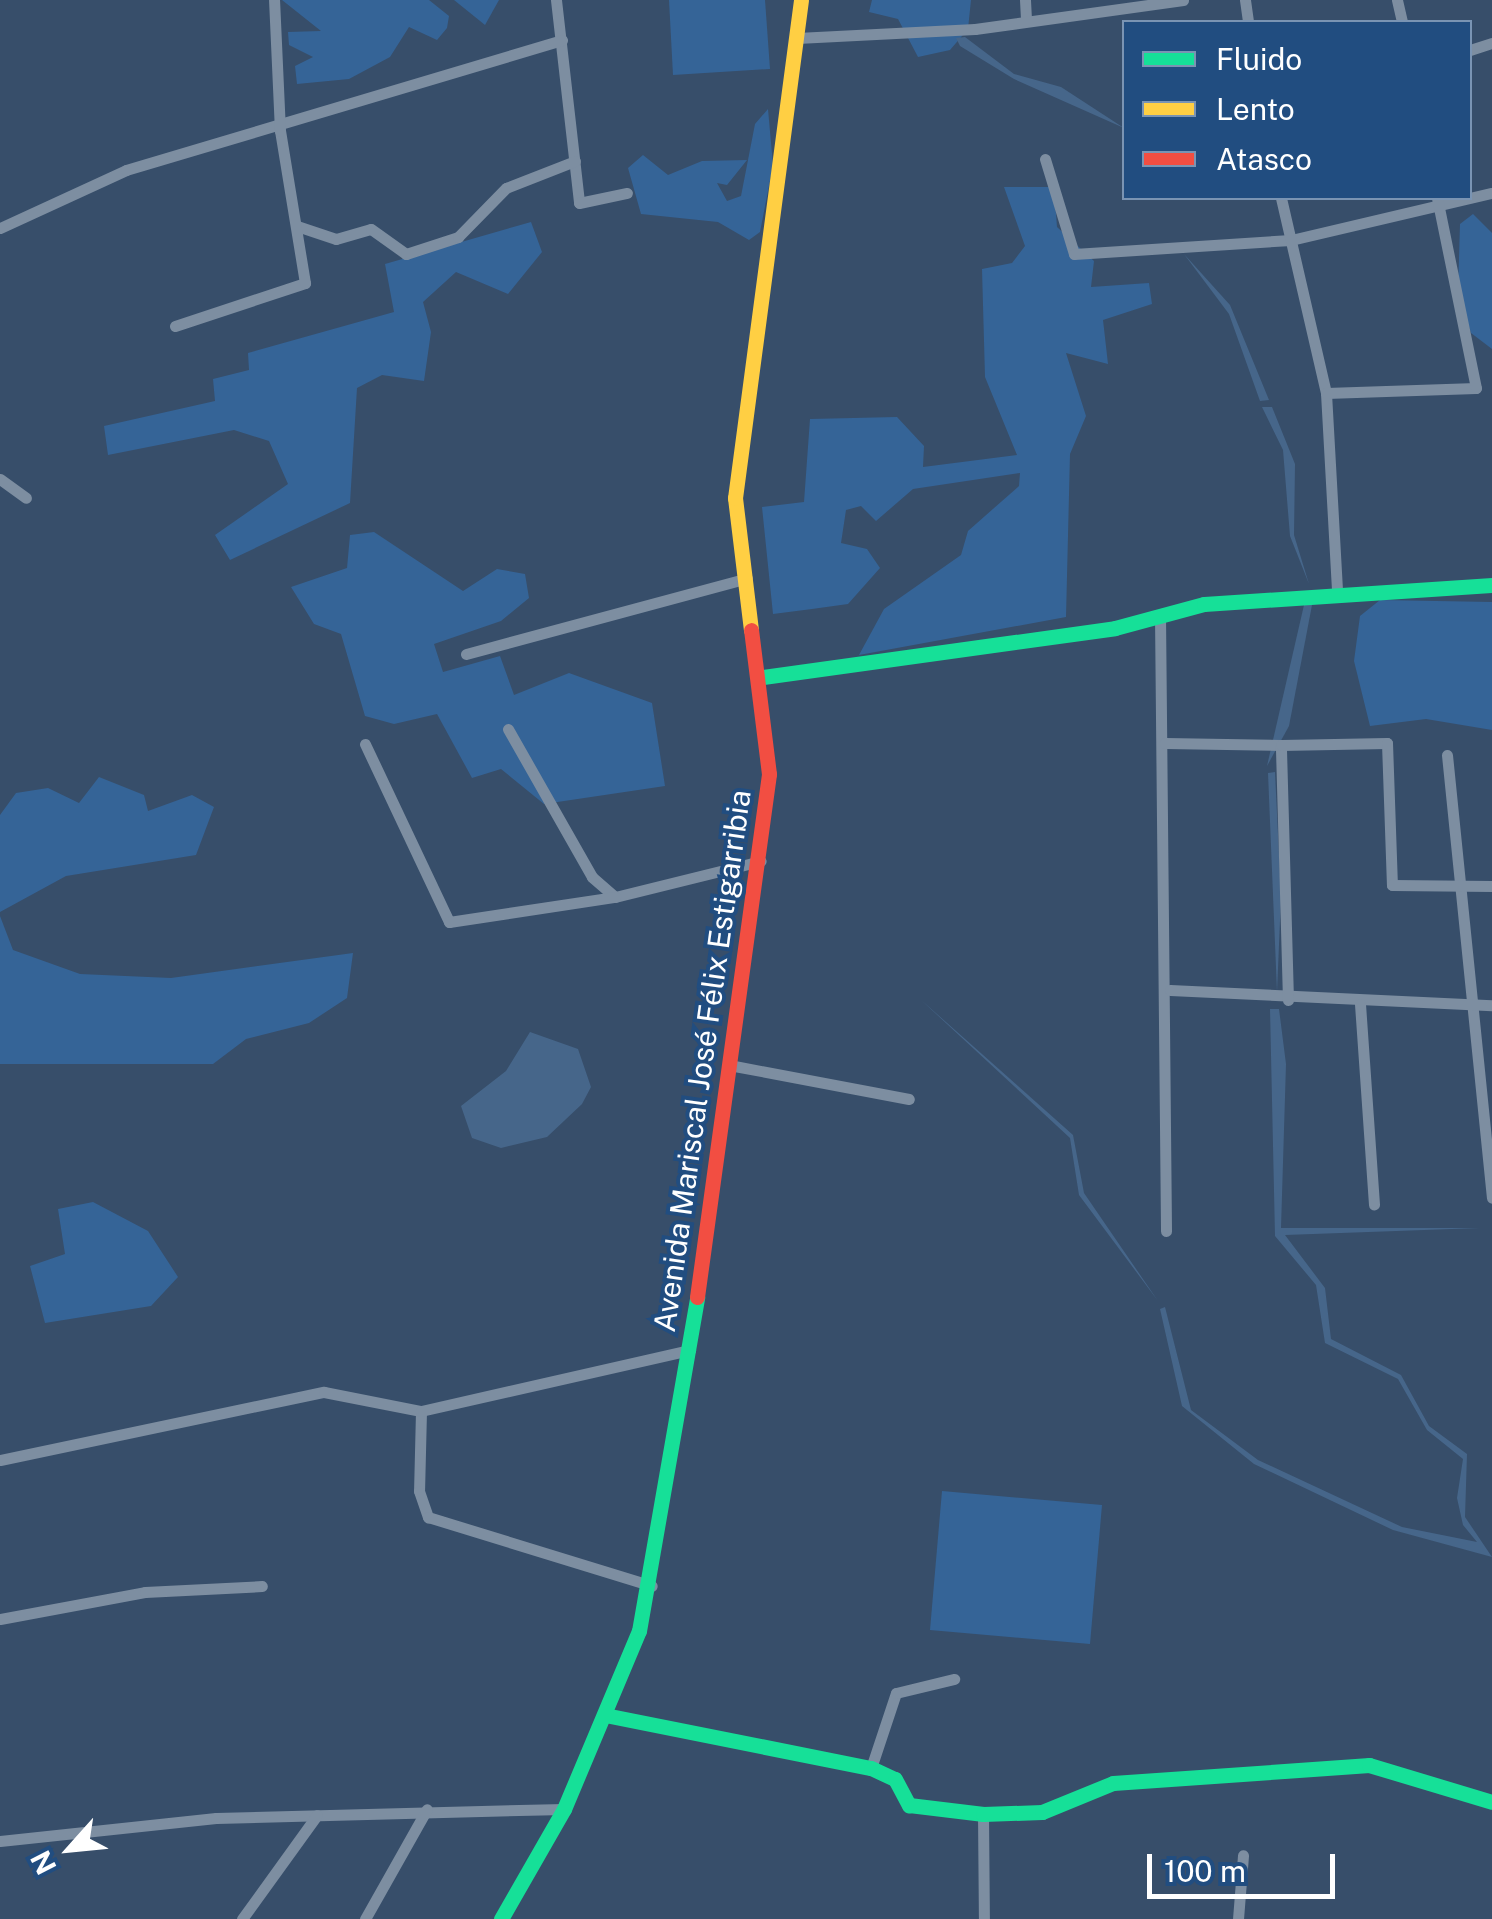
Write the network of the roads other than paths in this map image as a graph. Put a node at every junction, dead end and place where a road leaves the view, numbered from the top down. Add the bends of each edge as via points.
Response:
1 (274, 0) edge
2 (556, 0) edge
3 (801, 0) edge
4 (1025, 0) edge
5 (1183, 0) edge
6 (1026, 17) junction
7 (796, 38) junction
8 (562, 40) junction
9 (280, 131) junction
10 (1045, 159) dead end
11 (575, 161) junction
12 (627, 194) dead end
13 (1281, 200) edge
14 (1438, 203) edge
15 (297, 226) junction
16 (0, 228) edge
17 (1291, 240) junction
18 (176, 326) dead end
19 (1326, 392) junction
20 (0, 479) edge
21 (26, 498) dead end
22 (747, 578) junction
23 (1492, 585) edge
24 (1338, 590) junction
25 (1160, 615) junction
26 (466, 654) dead end
27 (763, 677) junction
28 (508, 729) dead end
29 (1165, 742) junction
30 (365, 744) dead end
31 (1271, 745) junction
32 (1447, 755) dead end
33 (760, 861) junction
34 (1492, 886) edge
35 (1459, 887) junction
36 (615, 898) junction
37 (1170, 990) junction
38 (1278, 1000) junction
39 (1360, 1004) junction
40 (1469, 1005) junction
41 (1492, 1005) edge
42 (729, 1065) junction
43 (908, 1099) dead end
44 (1492, 1198) edge
45 (1374, 1205) dead end
46 (1166, 1231) dead end
47 (690, 1350) junction
48 (421, 1411) junction
49 (0, 1460) edge
50 (262, 1586) dead end
51 (652, 1586) junction
52 (0, 1618) edge
53 (954, 1679) dead end
54 (604, 1715) junction
55 (871, 1768) junction
56 (1492, 1802) edge
57 (427, 1809) junction
58 (564, 1809) junction
59 (984, 1814) junction
60 (316, 1816) junction
61 (0, 1841) edge
62 (1242, 1855) dead end
63 (242, 1919) edge
64 (365, 1919) edge
65 (501, 1919) edge
66 (984, 1919) edge
67 (1238, 1919) edge

1 - 9 street
2 - 8 street
3 - 7 main road, Avenida Mariscal José Félix Estigarribia
4 - 6 street
5 - 6 street
6 - 7 street via 975,29
7 - 22 main road, Avenida Mariscal José Félix Estigarribia via 737,469
8 - 9 street
8 - 11 street
9 - 15 street
9 - 16 street via 126,170
10 - 17 street via 1070,253 1178,252
11 - 12 street via 578,202
11 - 15 street via 506,188 458,237 406,254 372,229 336,239
13 - 17 street
14 - 17 street
14 - 19 street via 1476,388
15 - 18 street via 305,283
17 - 19 street
19 - 24 street
20 - 21 street
22 - 26 street
22 - 27 main road, Avenida Mariscal José Félix Estigarribia
23 - 24 main road
24 - 25 main road
25 - 27 main road
25 - 29 street
27 - 33 main road, Avenida Mariscal José Félix Estigarribia
28 - 36 street via 592,877
29 - 31 street
29 - 37 street
30 - 36 street via 449,922
31 - 35 street via 1387,743 1389,879
31 - 38 street
32 - 35 street
33 - 36 street
33 - 42 main road, Avenida Mariscal José Félix Estigarribia
34 - 35 street
35 - 40 street
37 - 38 street
37 - 46 street
38 - 39 street
39 - 40 street
39 - 45 street
40 - 41 street
40 - 44 street
42 - 43 street
42 - 47 main road, Avenida Mariscal José Félix Estigarribia
47 - 48 street
47 - 51 main road, Avenida Mariscal José Félix Estigarribia
48 - 49 street via 324,1392
48 - 51 street via 419,1491 428,1517
50 - 52 street via 145,1592
51 - 54 main road, Avenida Mariscal José Félix Estigarribia
53 - 55 street via 896,1693
54 - 55 main road
54 - 58 main road, Avenida Mariscal José Félix Estigarribia
55 - 59 main road via 895,1779 909,1806
56 - 59 main road via 1369,1765 1113,1783 1042,1812
57 - 58 street
57 - 60 street
57 - 64 street
58 - 65 main road, Avenida Mariscal José Félix Estigarribia
59 - 66 street
60 - 61 street
60 - 63 street
62 - 67 street

